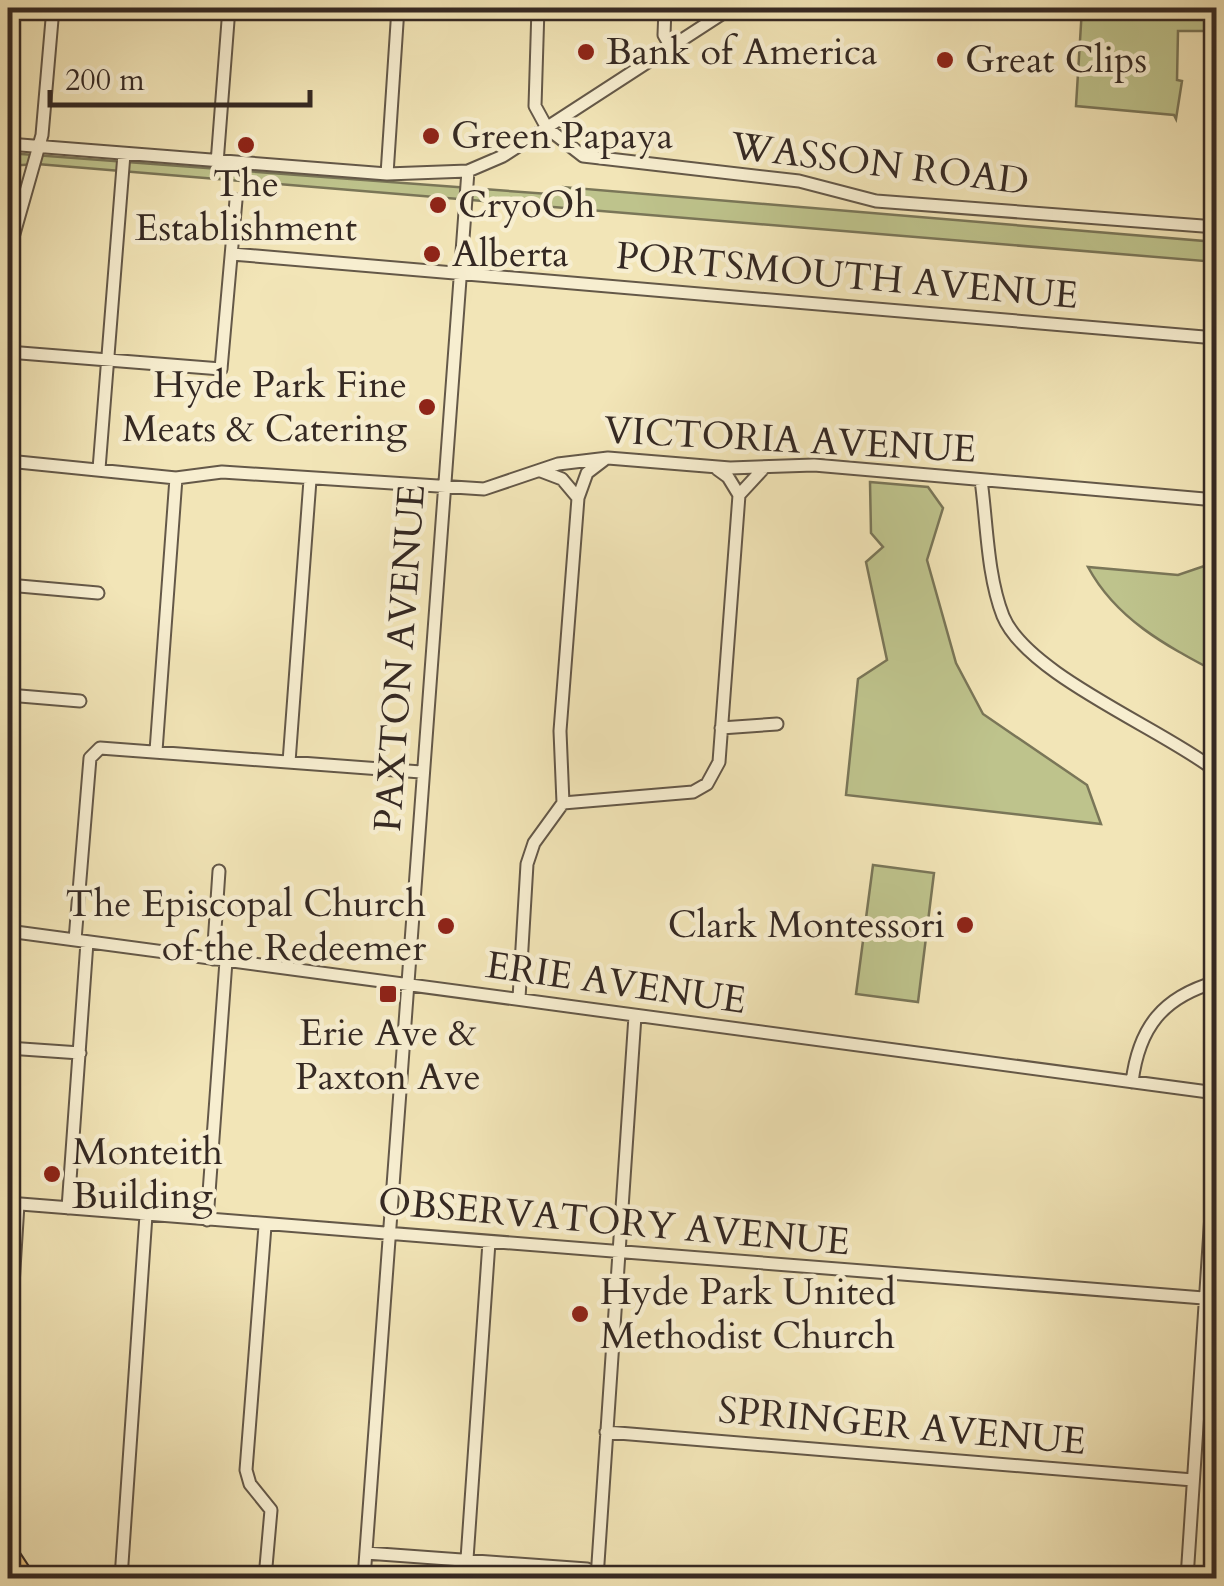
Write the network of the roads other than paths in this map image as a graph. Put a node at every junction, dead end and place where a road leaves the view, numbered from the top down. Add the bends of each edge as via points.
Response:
1 (53, 8) edge
2 (229, 8) edge
3 (398, 8) edge
4 (538, 8) edge
5 (665, 8) edge
6 (731, 8) edge
7 (671, 48) junction
8 (546, 128) junction
9 (8, 144) edge
10 (40, 147) junction
11 (124, 154) junction
12 (218, 163) junction
13 (468, 171) junction
14 (386, 174) junction
15 (236, 200) dead end
16 (12, 224) edge
17 (1216, 227) edge
18 (232, 254) junction
19 (8, 255) edge
20 (460, 272) junction
21 (1216, 338) edge
22 (8, 352) edge
23 (108, 360) junction
24 (608, 458) junction
25 (8, 461) edge
26 (714, 467) junction
27 (765, 467) junction
28 (99, 469) junction
29 (541, 471) junction
30 (176, 478) junction
31 (310, 480) junction
32 (982, 480) junction
33 (444, 489) junction
34 (739, 495) junction
35 (578, 498) junction
36 (1216, 500) edge
37 (8, 586) edge
38 (98, 594) dead end
39 (8, 695) edge
40 (80, 701) dead end
41 (777, 724) dead end
42 (721, 728) junction
43 (156, 751) junction
44 (289, 762) junction
45 (1216, 771) edge
46 (421, 772) junction
47 (563, 803) junction
48 (220, 871) dead end
49 (8, 931) edge
50 (81, 941) junction
51 (220, 960) junction
52 (1216, 982) edge
53 (407, 984) junction
54 (518, 998) junction
55 (636, 1016) junction
56 (8, 1048) edge
57 (80, 1053) junction
58 (1132, 1082) junction
59 (1216, 1093) edge
60 (1216, 1139) edge
61 (13, 1204) edge
62 (68, 1208) junction
63 (146, 1215) junction
64 (208, 1220) junction
65 (265, 1226) junction
66 (388, 1234) junction
67 (489, 1242) junction
68 (618, 1252) junction
69 (1212, 1299) edge
70 (8, 1367) edge
71 (606, 1432) junction
72 (1193, 1480) junction
73 (8, 1550) edge
74 (366, 1552) junction
75 (467, 1559) junction
76 (596, 1576) edge
77 (27, 1578) edge
78 (120, 1578) edge
79 (266, 1578) edge
80 (364, 1578) edge
81 (648, 1578) edge
82 (1187, 1578) edge

1 - 10 street
2 - 12 street
3 - 14 street
4 - 8 street via 533,84
5 - 7 street via 663,30
6 - 7 street
7 - 8 street
8 - 13 street
8 - 17 street, WASSON ROAD via 570,150 604,162 799,181 876,202
9 - 10 street
10 - 11 street
10 - 16 street
11 - 12 street
11 - 23 street
12 - 14 street
13 - 14 street
13 - 20 street, PAXTON AVENUE
15 - 18 street
16 - 19 street
18 - 20 street, PORTSMOUTH AVENUE
18 - 23 street via 221,369
20 - 21 street, PORTSMOUTH AVENUE
20 - 33 street, PAXTON AVENUE
22 - 23 street
23 - 28 street
24 - 26 street, VICTORIA AVENUE
24 - 29 street, VICTORIA AVENUE
24 - 35 street via 587,473
25 - 28 street, VICTORIA AVENUE
26 - 27 street, VICTORIA AVENUE
26 - 34 street
27 - 32 street, VICTORIA AVENUE
27 - 34 street
28 - 30 street, VICTORIA AVENUE
29 - 33 street, VICTORIA AVENUE via 484,490
29 - 35 street via 562,478
30 - 31 street, VICTORIA AVENUE via 222,472
30 - 43 street
31 - 33 street, VICTORIA AVENUE
31 - 44 street
32 - 36 street, VICTORIA AVENUE
32 - 45 street via 996,588 1021,644
33 - 46 street, PAXTON AVENUE
34 - 42 street
35 - 47 street via 560,731
37 - 38 street
39 - 40 street
41 - 42 street
42 - 47 street via 717,770 700,789
43 - 44 street
43 - 50 street via 107,746 93,753
44 - 46 street
46 - 53 street, PAXTON AVENUE
47 - 54 street via 527,864
48 - 51 street
49 - 50 street, ERIE AVENUE
50 - 51 street, ERIE AVENUE
50 - 57 street
51 - 53 street, ERIE AVENUE
51 - 64 street
52 - 58 street via 1190,990 1157,1014 1138,1046
53 - 54 street, ERIE AVENUE
53 - 66 street, PAXTON AVENUE
54 - 55 street, ERIE AVENUE
55 - 58 street, ERIE AVENUE
55 - 68 street
56 - 57 street
57 - 62 street
58 - 59 street, ERIE AVENUE
60 - 69 street
61 - 62 street, OBSERVATORY AVENUE
61 - 70 street
62 - 63 street, OBSERVATORY AVENUE
63 - 64 street, OBSERVATORY AVENUE
63 - 78 street
64 - 65 street, OBSERVATORY AVENUE
65 - 66 street, OBSERVATORY AVENUE
65 - 79 street via 246,1470 270,1510
66 - 67 street, OBSERVATORY AVENUE
66 - 74 street, PAXTON AVENUE
67 - 68 street, OBSERVATORY AVENUE
67 - 75 street
68 - 69 street, OBSERVATORY AVENUE
68 - 71 street
69 - 72 street
71 - 72 street, SPRINGER AVENUE
71 - 76 street
72 - 82 street
73 - 77 main road
74 - 75 street
74 - 80 street, PAXTON AVENUE
75 - 76 street via 587,1569
76 - 81 street

